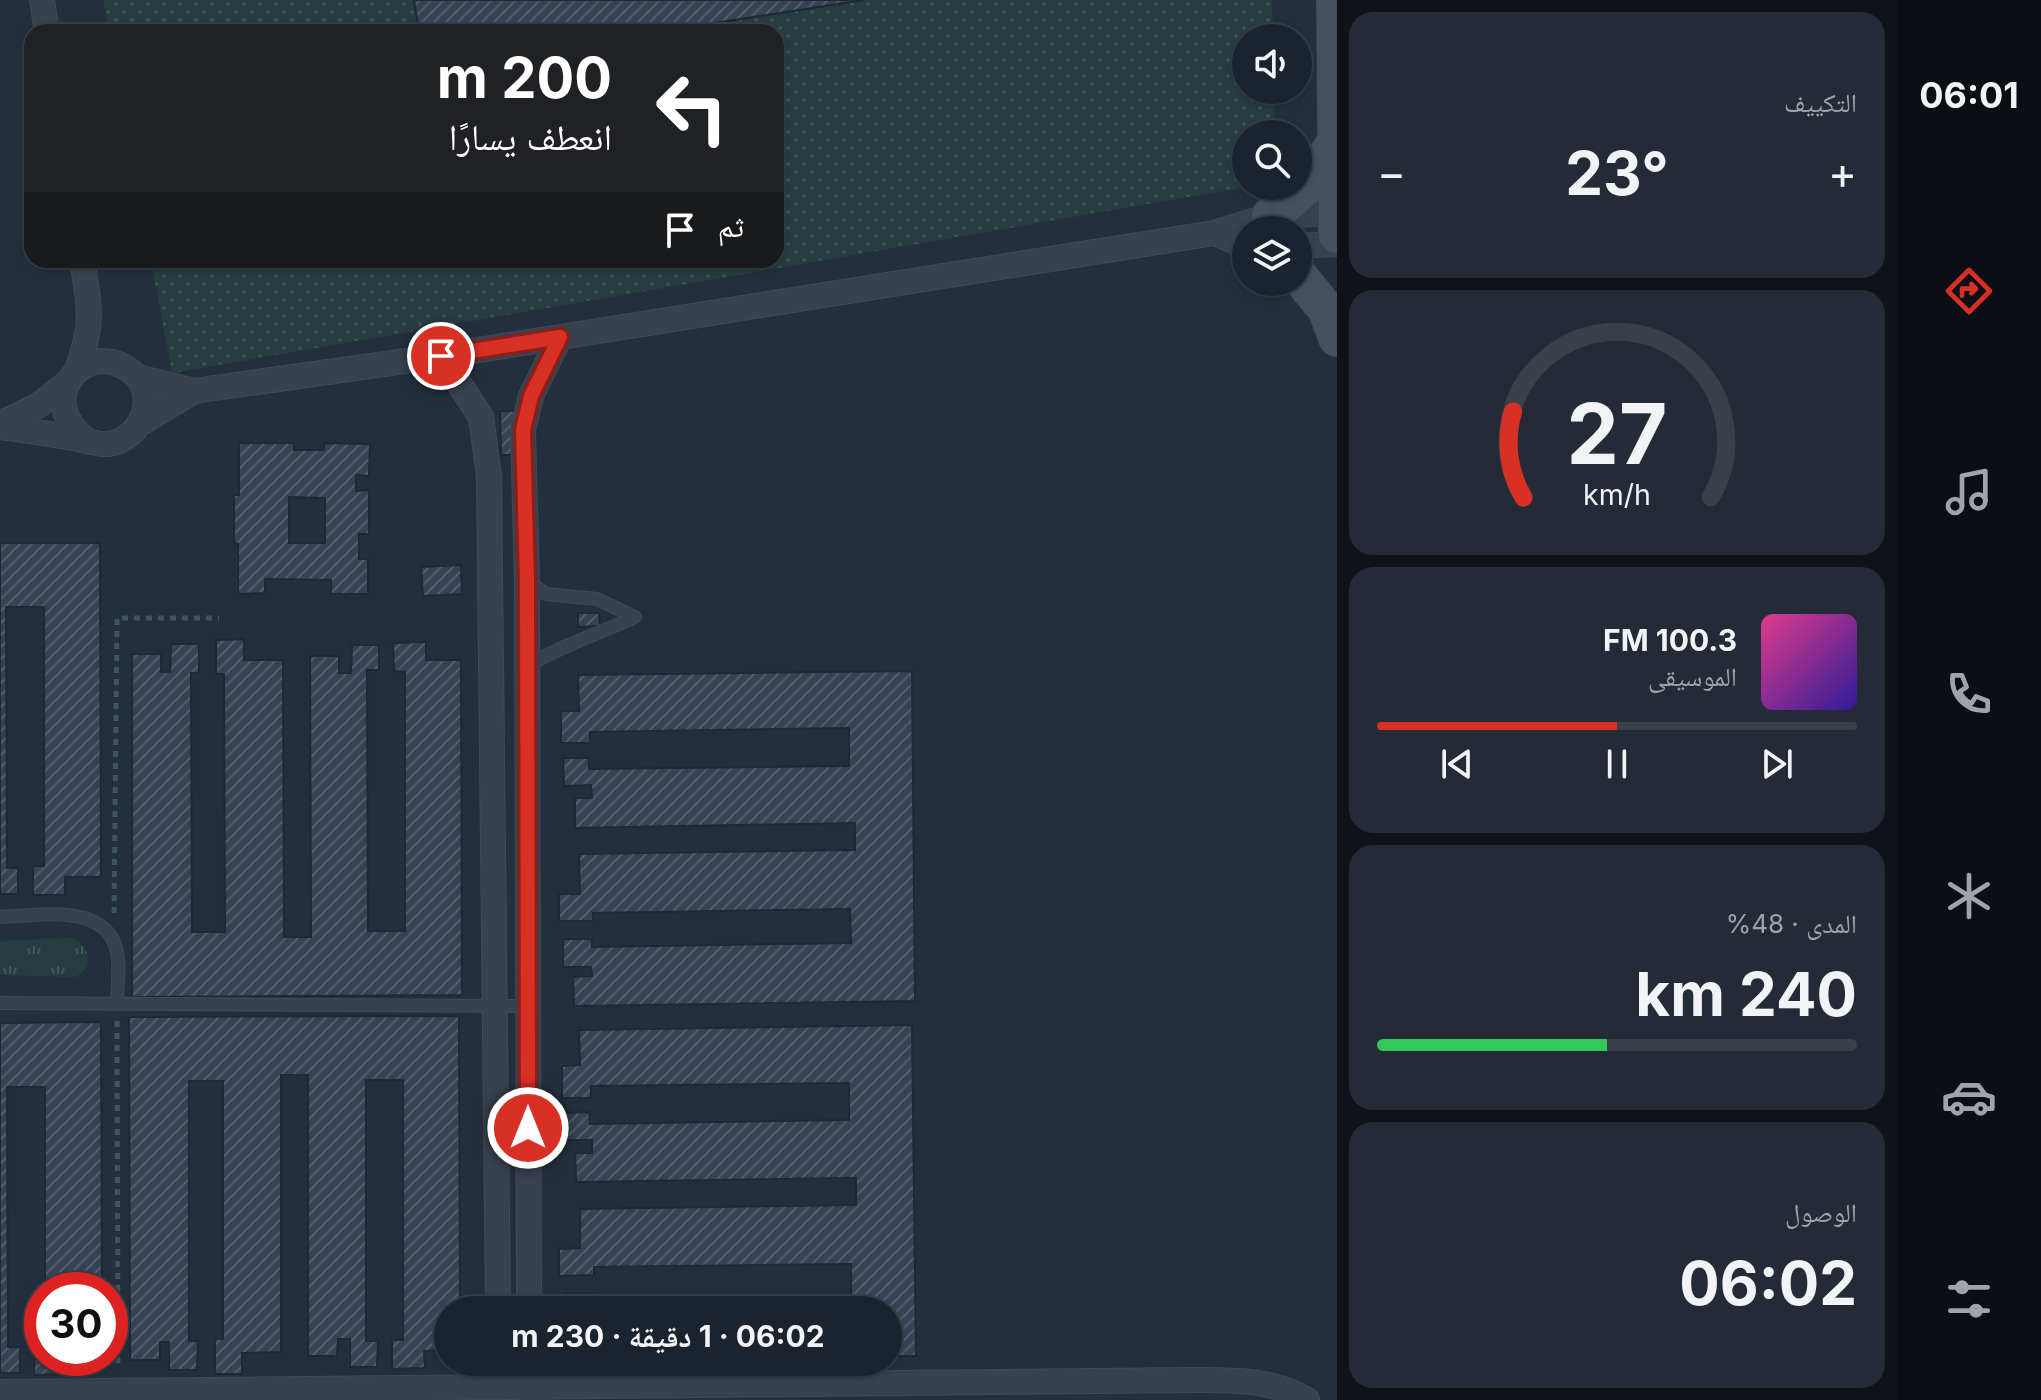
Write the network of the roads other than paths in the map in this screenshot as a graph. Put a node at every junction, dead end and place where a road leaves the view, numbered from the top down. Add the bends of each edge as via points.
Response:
1 (42, 0) edge
2 (1335, 0) edge
3 (46, 24) edge
4 (1335, 142) edge
5 (1270, 216) edge
6 (1312, 222) edge
7 (1336, 226) edge
8 (1232, 228) edge
9 (1214, 233) junction
10 (1312, 239) edge
11 (1232, 240) edge
12 (83, 268) edge
13 (1312, 292) edge
14 (91, 315) junction
15 (560, 337) junction
16 (1337, 338) edge
17 (441, 356) junction
18 (130, 370) junction
19 (72, 377) junction
20 (194, 391) junction
21 (141, 423) junction
22 (0, 426) edge
23 (88, 441) junction
24 (527, 581) junction
25 (526, 667) junction
26 (0, 917) edge
27 (0, 1003) edge
28 (117, 1004) junction
29 (527, 1006) junction
30 (494, 1007) junction
31 (498, 1296) edge
32 (529, 1296) edge
33 (1200, 1380) junction
34 (499, 1383) edge
35 (530, 1383) edge
36 (0, 1392) edge
37 (1222, 1400) edge
38 (1307, 1400) edge

1 - 3 street
2 - 4 street
4 - 5 street via 1304,190
4 - 7 street
6 - 7 street
7 - 10 street
8 - 9 street
9 - 11 street
9 - 15 street
12 - 14 street
13 - 16 street via 1326,309
14 - 18 street via 105,343
14 - 19 street via 87,344
15 - 17 street
15 - 24 street via 531,396 523,430
17 - 20 street
17 - 30 street via 481,417 489,476
18 - 19 street via 107,361 91,363
18 - 20 street
18 - 21 street via 145,391
19 - 22 street via 39,405
19 - 23 street via 63,399 65,417
20 - 21 street
21 - 23 street via 117,441
22 - 23 street
24 - 25 street
24 - 25 lane via 546,594 597,599 635,617
25 - 29 street
26 - 28 lane via 95,921 116,946
27 - 28 lane
28 - 30 lane
29 - 30 lane
29 - 32 street
30 - 31 street
33 - 35 street
33 - 37 street
33 - 38 street via 1252,1380
34 - 35 street
34 - 36 street

